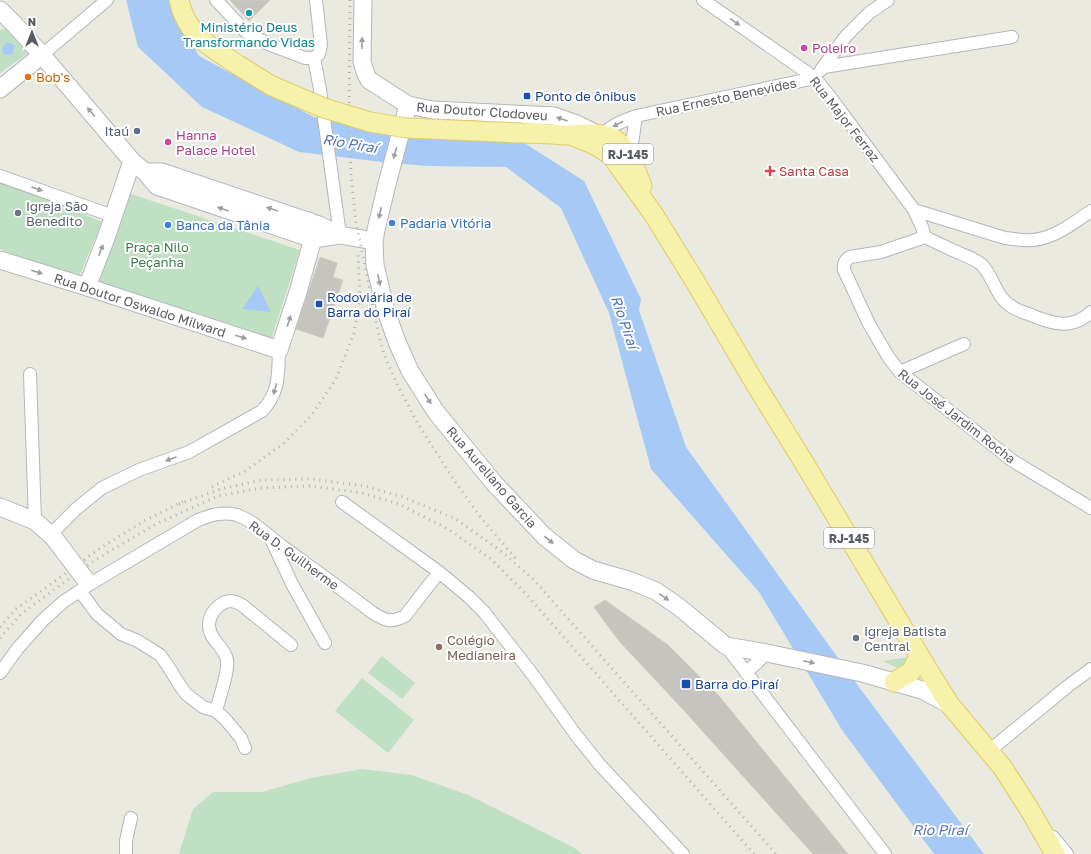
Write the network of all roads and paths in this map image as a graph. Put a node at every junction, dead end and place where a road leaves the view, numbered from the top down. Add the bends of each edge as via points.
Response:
1 (107, 0) edge
2 (179, 0) edge
3 (216, 0) edge
4 (316, 0) edge
5 (363, 0) edge
6 (703, 0) edge
7 (888, 0) edge
8 (0, 10) edge
9 (8, 23) edge
10 (1012, 37) dead end
11 (42, 54) junction
12 (314, 58) junction
13 (824, 67) junction
14 (815, 78) junction
15 (0, 89) edge
16 (408, 105) junction
17 (636, 116) junction
18 (599, 138) junction
19 (623, 160) junction
20 (132, 161) junction
21 (145, 172) junction
22 (0, 176) edge
23 (914, 210) junction
24 (1091, 211) edge
25 (113, 216) junction
26 (309, 221) junction
27 (340, 235) junction
28 (925, 237) junction
29 (313, 239) junction
30 (374, 241) junction
31 (0, 260) edge
32 (87, 287) junction
33 (1091, 312) edge
34 (964, 344) dead end
35 (279, 350) junction
36 (900, 372) junction
37 (30, 374) dead end
38 (342, 502) dead end
39 (0, 508) edge
40 (1091, 508) edge
41 (35, 521) junction
42 (52, 536) junction
43 (270, 537) junction
44 (439, 572) junction
45 (85, 585) junction
46 (325, 643) dead end
47 (291, 645) dead end
48 (726, 646) junction
49 (769, 654) junction
50 (919, 656) junction
51 (1091, 669) edge
52 (0, 673) edge
53 (746, 674) junction
54 (894, 682) junction
55 (950, 705) junction
56 (216, 711) junction
57 (245, 748) dead end
58 (989, 751) junction
59 (1031, 812) junction
60 (131, 818) dead end
61 (126, 854) edge
62 (683, 854) edge
63 (885, 854) edge
64 (1055, 854) edge
65 (1067, 854) edge

1 - 11 street
2 - 18 main road, RJ-145, bridge via 181,11 190,28 208,45 272,86 324,108 370,122 408,128
3 - 12 street via 246,32 268,44 306,58
4 - 12 street via 321,45 319,54
16 -> 5 street, Rua Doutor Clodoveu via 369,80 364,72
6 -> 14 street, Rua Major Ferraz
7 - 13 street via 869,13 846,36
8 - 9 street
9 - 11 street
10 - 13 street
11 - 15 street
20 -> 11 street
12 - 27 street
13 - 14 street
14 - 17 street, Rua Ernesto Benevides
14 - 23 street, Rua Major Ferraz
18 -> 16 street, Rua Doutor Clodoveu via 579,125 554,116 433,110
16 -> 30 street, Rua Aureliano Garcia via 386,184
17 -> 18 street, Rua Ernesto Benevides via 616,123
17 - 19 street
18 - 19 main road, RJ-145 via 612,138 620,144
19 - 50 main road, RJ-145
20 - 21 street
20 - 25 street
26 -> 21 street via 162,172
29 -> 21 street via 157,186
22 -> 25 street
23 - 24 street via 1005,238 1020,240 1046,237
23 - 28 street, Rua Major Ferraz
32 -> 25 street
26 - 27 street
26 - 29 street via 313,228
27 - 29 street
27 - 30 street
28 - 33 street via 981,264 1001,297 1017,310 1046,322 1063,324 1074,323
28 - 36 street, Rua José Jardim Rocha via 881,252 850,257 844,266 869,324
35 -> 29 street
30 -> 48 street, Rua Aureliano Garcia via 375,265 386,312 410,371 436,412 494,483 544,536 574,560 593,570 656,591
31 -> 32 street, Rua Doutor Oswaldo Milward
32 -> 35 street, Rua Doutor Oswaldo Milward
34 - 36 street
35 -> 42 street via 278,380 270,403 262,411 189,452 139,470 102,488 76,509
36 - 40 street, Rua José Jardim Rocha via 1013,461
37 - 41 street
38 - 44 street
39 - 41 street
41 - 42 street
42 - 45 street, bridge
43 - 44 street, Rua D. Guilherme via 386,620 397,620 405,616
43 - 45 street, Rua D. Guilherme via 252,522 236,515 212,514
43 - 46 street via 292,584
44 - 62 street via 484,612 600,765
45 - 52 street, Rua D. Guilherme via 43,620
45 - 56 street via 97,614 121,634 160,655 186,694 203,707
47 - 56 street via 242,604 230,601 212,613 210,629 214,641 227,660
48 - 49 street
48 - 53 street
49 - 53 street
49 -> 54 street
50 - 54 main road via 911,672
50 - 55 main road, RJ-145
51 - 58 street
53 - 63 street
54 - 55 street via 922,690
55 - 58 main road, RJ-145
56 - 57 street via 231,725
58 - 59 main road, RJ-145
59 - 64 main road, RJ-145
59 - 65 street
60 - 61 street

